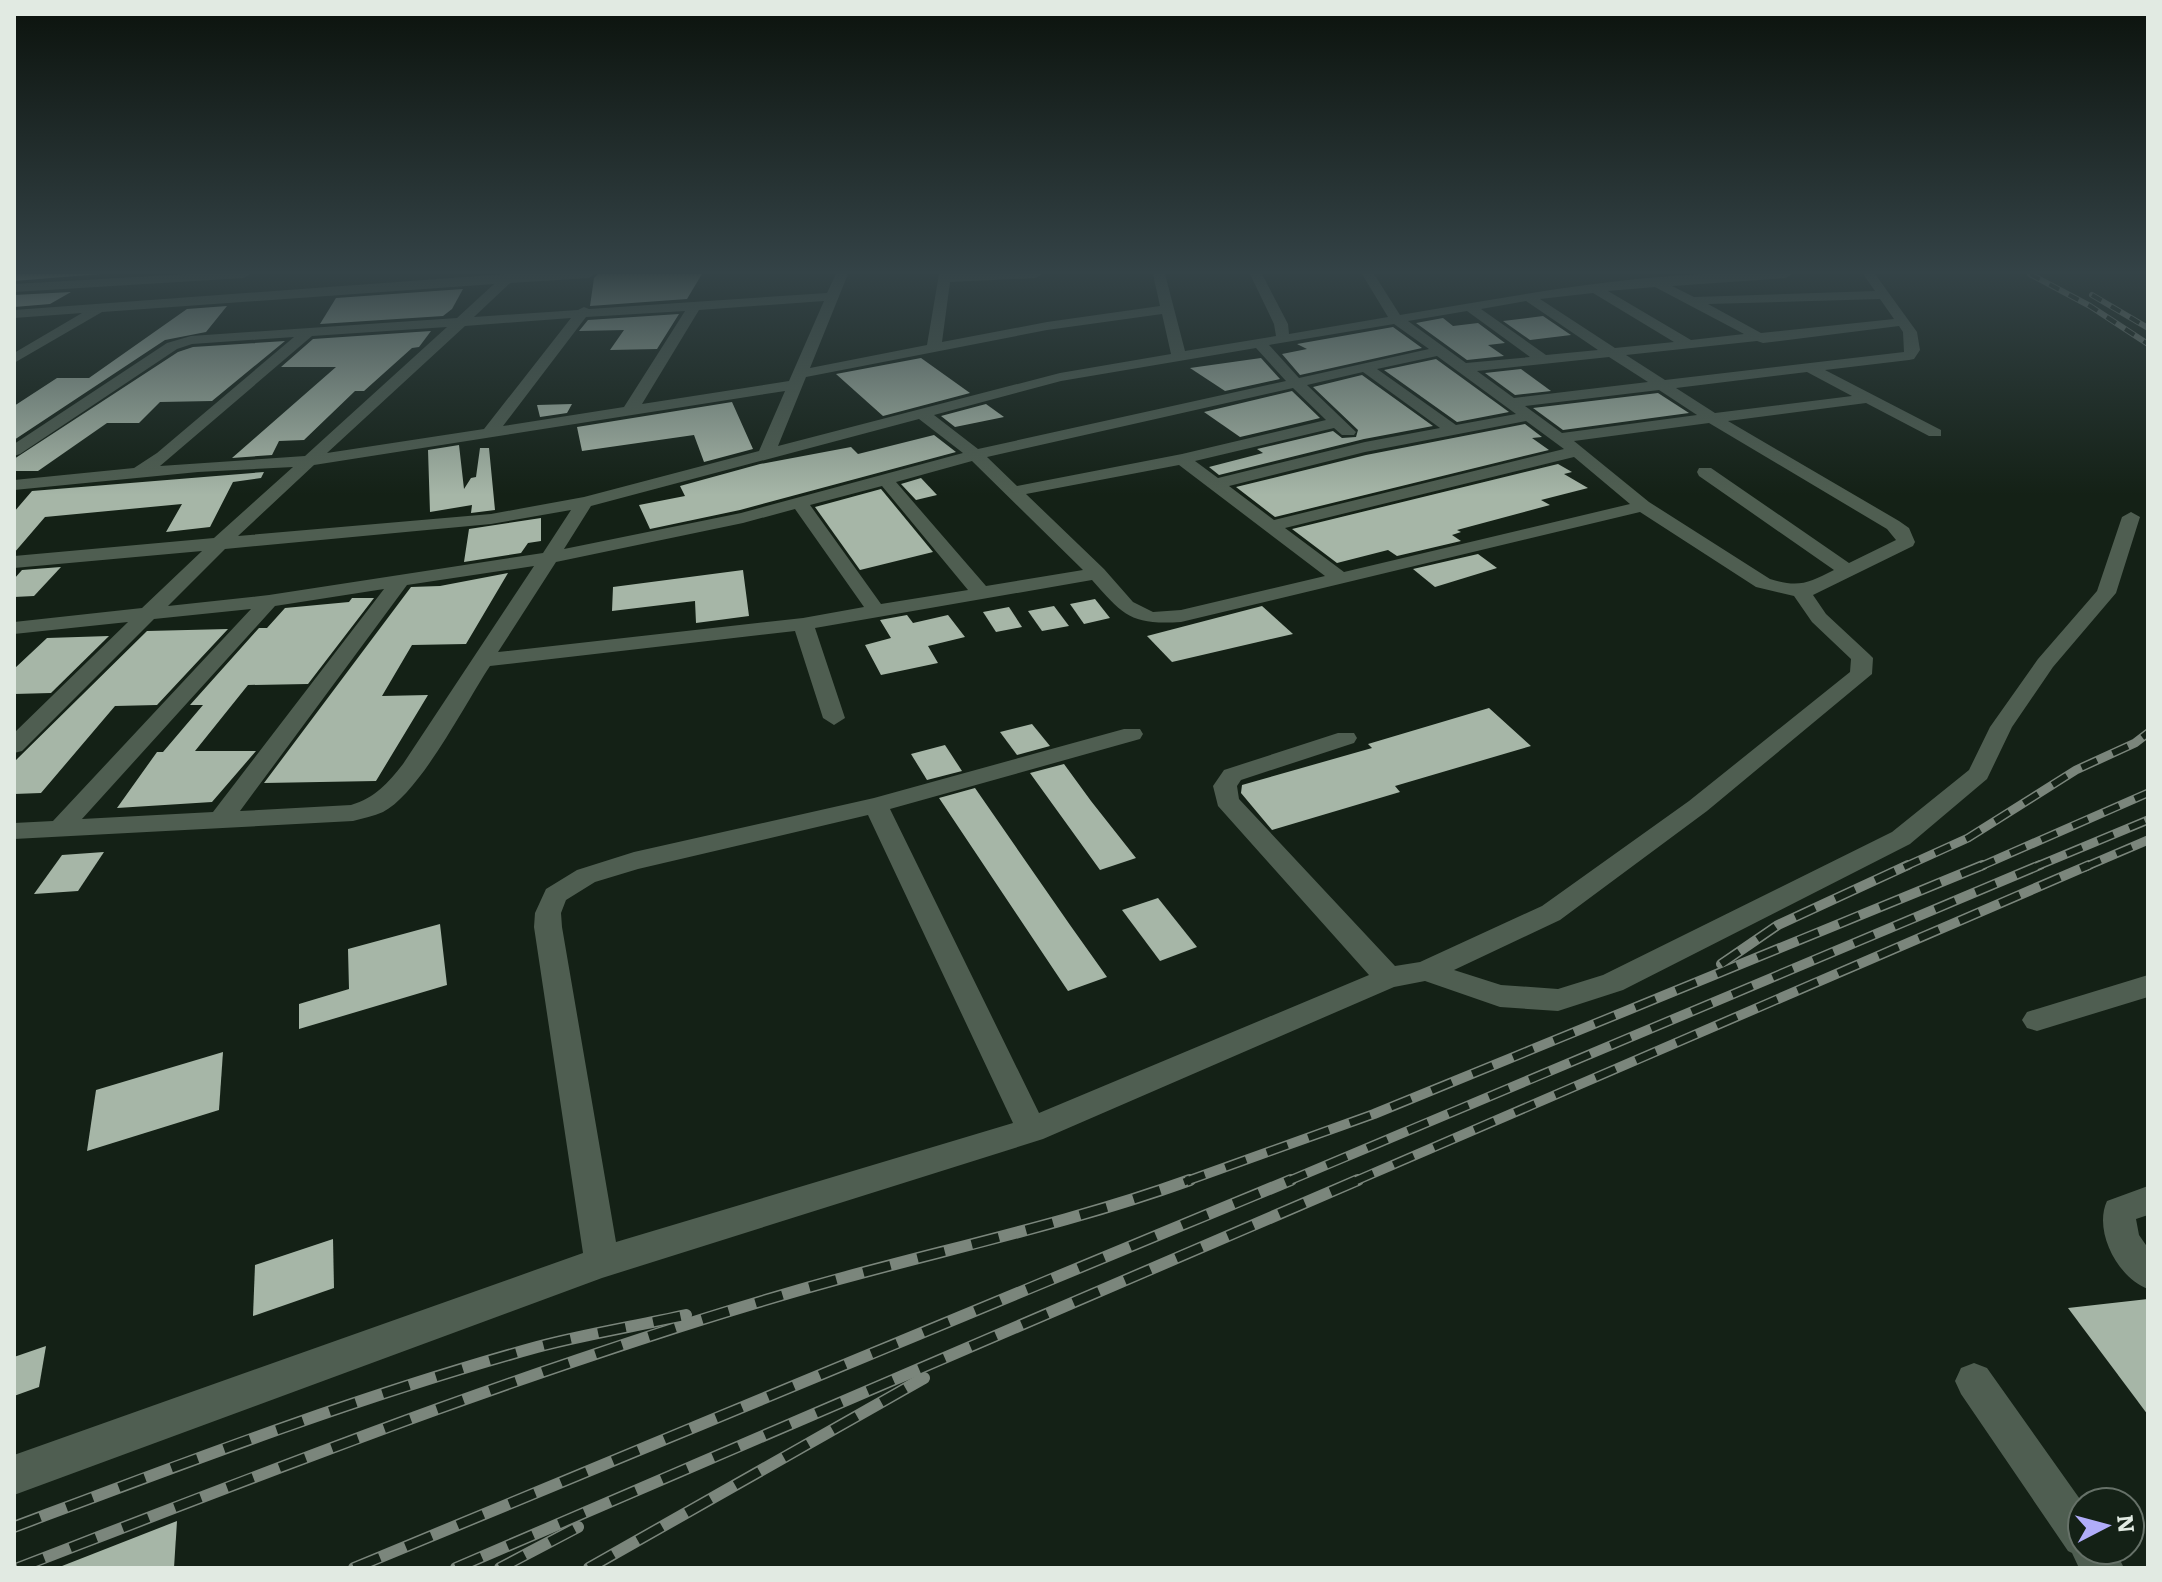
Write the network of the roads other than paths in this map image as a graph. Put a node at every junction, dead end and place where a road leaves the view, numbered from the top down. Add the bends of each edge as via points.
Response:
1 (33, 348) edge
2 (169, 348) edge
3 (290, 348) edge
4 (434, 348) edge
5 (555, 348) edge
6 (669, 348) edge
7 (810, 348) edge
8 (930, 348) edge
9 (1177, 348) edge
10 (1225, 348) edge
11 (1263, 348) edge
12 (1435, 348) edge
13 (1527, 348) edge
14 (1604, 348) edge
15 (1662, 348) edge
16 (1777, 348) edge
17 (1913, 348) edge
18 (1439, 351) junction
19 (1612, 353) junction
20 (1179, 356) junction
21 (14, 359) edge
22 (1544, 360) junction
23 (1365, 367) junction
24 (1463, 368) junction
25 (1811, 368) junction
26 (797, 379) junction
27 (1295, 382) junction
28 (1662, 385) junction
29 (1869, 398) junction
30 (1511, 403) junction
31 (631, 409) junction
32 (924, 415) junction
33 (1529, 416) junction
34 (1710, 417) junction
35 (1339, 422) junction
36 (1454, 431) junction
37 (490, 432) junction
38 (1935, 433) dead end
39 (1558, 438) junction
40 (1365, 447) junction
41 (14, 451) edge
42 (1577, 451) junction
43 (975, 455) junction
44 (765, 457) junction
45 (1182, 459) junction
46 (310, 461) junction
47 (1705, 472) dead end
48 (135, 473) junction
49 (885, 479) junction
50 (1215, 484) junction
51 (14, 485) edge
52 (1012, 492) junction
53 (585, 502) junction
54 (799, 503) junction
55 (1643, 506) junction
56 (2131, 517) dead end
57 (1270, 526) junction
58 (220, 543) junction
59 (547, 558) junction
60 (14, 562) edge
61 (1848, 571) junction
62 (1097, 573) junction
63 (1340, 578) junction
64 (399, 583) junction
65 (1800, 591) junction
66 (981, 593) junction
67 (269, 601) junction
68 (876, 611) junction
69 (147, 616) junction
70 (803, 624) junction
71 (14, 628) edge
72 (483, 660) junction
73 (834, 718) dead end
74 (1132, 734) dead end
75 (1346, 738) dead end
76 (14, 746) edge
77 (876, 805) junction
78 (222, 818) junction
79 (60, 828) junction
80 (14, 831) edge
81 (1426, 971) junction
82 (1389, 978) junction
83 (2148, 986) edge
84 (2037, 1020) dead end
85 (1032, 1130) junction
86 (2148, 1200) edge
87 (602, 1262) junction
88 (2148, 1273) edge
89 (1974, 1381) dead end
90 (14, 1475) edge
91 (2066, 1514) edge

1 - 21 street
2 - 41 street
3 - 48 street via 163,457
4 - 46 street
5 - 37 street
6 - 31 street
7 - 26 street
8 - 26 street
9 - 20 street
10 - 20 street
11 - 27 street
12 - 18 street
13 - 22 street
14 - 19 street
15 - 19 street
16 - 25 street
17 - 25 street via 1909,356
18 - 23 street
18 - 24 street
19 - 22 street
19 - 28 street
20 - 32 street via 1060,377
22 - 24 street
23 - 27 street
23 - 36 street
24 - 30 street
25 - 28 street
25 - 29 street
26 - 31 street
26 - 44 street
27 - 35 street
27 - 43 street
28 - 30 street
28 - 34 street
29 - 34 street
29 - 38 street
30 - 33 street
31 - 37 street
32 - 43 street
32 - 44 street
33 - 36 street
33 - 39 street
34 - 39 street
34 - 61 street via 1907,538
35 - 40 street
35 - 45 street
36 - 40 street
37 - 46 street
39 - 42 street
40 - 50 street
42 - 55 street
42 - 57 street
43 - 49 street
43 - 52 street
44 - 53 street
45 - 50 street
45 - 52 street
46 - 48 street
46 - 58 street
47 - 61 street
48 - 51 street
49 - 54 street
49 - 66 street
50 - 57 street
52 - 62 street
53 - 58 street via 491,519
53 - 59 street
54 - 59 street
54 - 68 street
55 - 63 street
55 - 65 street via 1763,583
56 - 81 street via 2106,593 2027,689 1979,774 1901,838 1613,983 1558,1000 1500,996
57 - 63 street
58 - 60 street
58 - 69 street
59 - 64 street
59 - 72 street
61 - 65 street
62 - 63 street via 1126,606 1150,618 1181,616
62 - 66 street
64 - 67 street
64 - 78 street
65 - 81 street via 1819,618 1862,658 1861,674 1698,806 1551,913
66 - 68 street
67 - 69 street
67 - 79 street
68 - 70 street
69 - 71 street
69 - 76 street
70 - 72 street
70 - 73 street
72 - 78 street via 412,769 375,806 333,816
74 - 77 street
75 - 82 street via 1232,775 1225,786 1227,801
77 - 85 street
77 - 87 street via 634,861 586,876 555,895 548,927
78 - 79 street
79 - 80 street
81 - 82 street
82 - 85 street
83 - 84 street
85 - 87 street
86 - 88 street via 2119,1211 2118,1220 2130,1252
87 - 90 street
89 - 91 street

